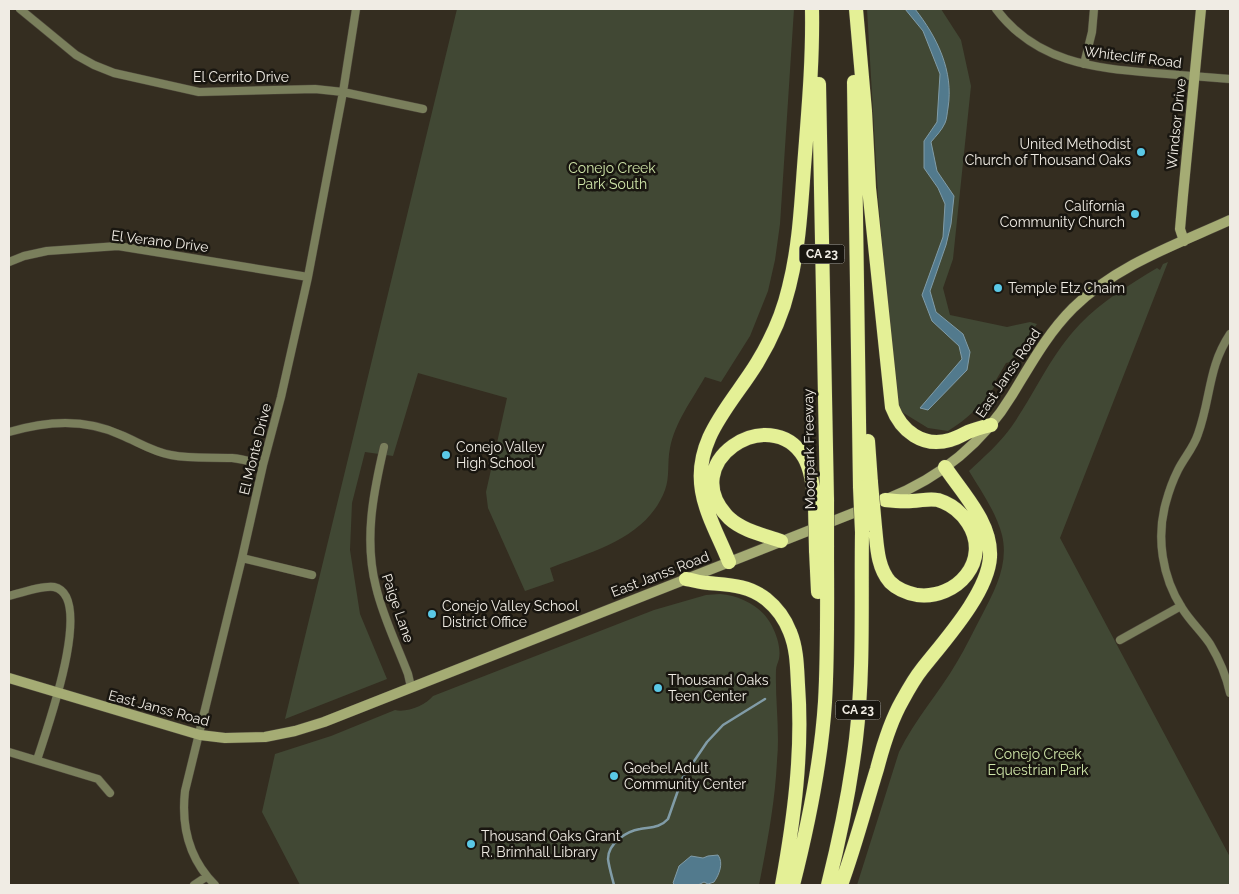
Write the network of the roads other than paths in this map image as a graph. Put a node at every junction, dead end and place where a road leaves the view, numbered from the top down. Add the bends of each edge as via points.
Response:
1 (20, 9) edge
2 (356, 9) edge
3 (812, 9) edge
4 (817, 9) edge
5 (855, 9) edge
6 (996, 9) edge
7 (1094, 9) edge
8 (1201, 9) edge
9 (1084, 64) junction
10 (1194, 76) junction
11 (1230, 79) edge
12 (343, 92) junction
13 (423, 109) dead end
14 (1230, 220) edge
15 (1184, 241) junction
16 (9, 262) edge
17 (308, 277) junction
18 (1230, 334) edge
19 (991, 425) junction
20 (9, 432) edge
21 (384, 447) dead end
22 (263, 464) junction
23 (946, 467) junction
24 (885, 500) junction
25 (821, 502) junction
26 (868, 530) junction
27 (781, 541) junction
28 (242, 558) junction
29 (729, 562) junction
30 (312, 575) dead end
31 (686, 579) junction
32 (9, 596) edge
33 (1181, 606) junction
34 (1120, 640) dead end
35 (9, 678) edge
36 (411, 687) junction
37 (1230, 692) edge
38 (58, 694) junction
39 (200, 735) junction
40 (9, 752) edge
41 (37, 760) junction
42 (110, 793) dead end
43 (206, 877) junction
44 (194, 885) edge
45 (215, 885) edge
46 (782, 885) edge
47 (793, 885) edge
48 (828, 885) edge
49 (841, 885) edge

1 - 12 street, El Cerrito Drive via 76,55 114,73 198,92 315,89
2 - 12 street, El Monte Drive
3 - 29 highway via 811,79 798,245 789,290 767,345 713,429 702,457 704,498
4 - 25 highway, Moorpark Freeway / CA 23
5 - 19 highway via 869,188 892,407 909,433 934,442 949,441
5 - 26 highway, CA 23, bridge via 856,243
6 - 9 street, Whitecliff Road via 1034,44 1067,60
7 - 9 street
8 - 10 main road, Windsor Drive
9 - 10 street, Whitecliff Road
10 - 11 street, Whitecliff Road
10 - 15 main road, Windsor Drive via 1180,229
12 - 13 street, El Cerrito Drive
12 - 17 street, El Monte Drive
14 - 15 main road, East Janss Road
15 - 19 main road, East Janss Road via 1121,271 1072,309 1048,338
16 - 17 street, El Verano Drive via 47,251 118,246
17 - 22 street, El Monte Drive
18 - 33 street via 1212,370 1206,409 1195,442 1178,469 1162,516 1163,558 1173,592
19 - 23 main road, East Janss Road
20 - 22 street via 48,423 85,424 104,428 149,449 171,455 233,458
21 - 36 street, Paige Lane via 370,520 371,560 376,588
22 - 28 street, El Monte Drive
23 - 24 main road, East Janss Road
23 - 49 highway via 986,532 990,557 988,570 979,592 900,704 883,746
24 - 26 highway via 928,498 958,511 974,537 975,551 966,576 956,586 935,595 905,592 890,582 884,573
24 - 27 main road, East Janss Road
25 - 27 highway via 807,464 798,450 781,438 764,435 745,438 728,448 716,467 714,498 738,525
25 - 47 highway, Moorpark Freeway / CA 23, bridge via 825,702 808,820
26 - 48 highway, CA 23 via 856,737 843,824
27 - 29 main road, East Janss Road
28 - 30 street
28 - 39 street, El Monte Drive
29 - 31 main road, East Janss Road
31 - 36 main road, East Janss Road
31 - 46 highway via 736,585 756,592 779,613 790,632 800,706 799,741 794,810
32 - 38 street via 54,587 67,600 70,642
33 - 34 street
33 - 37 street via 1218,658
35 - 38 main road, East Janss Road
36 - 39 main road, East Janss Road via 324,722 279,735 238,738
38 - 39 main road, East Janss Road
38 - 41 street
39 - 43 street, El Monte Drive via 183,809 188,843
40 - 41 street
41 - 42 street via 98,779
43 - 44 street
43 - 45 street, El Monte Drive

